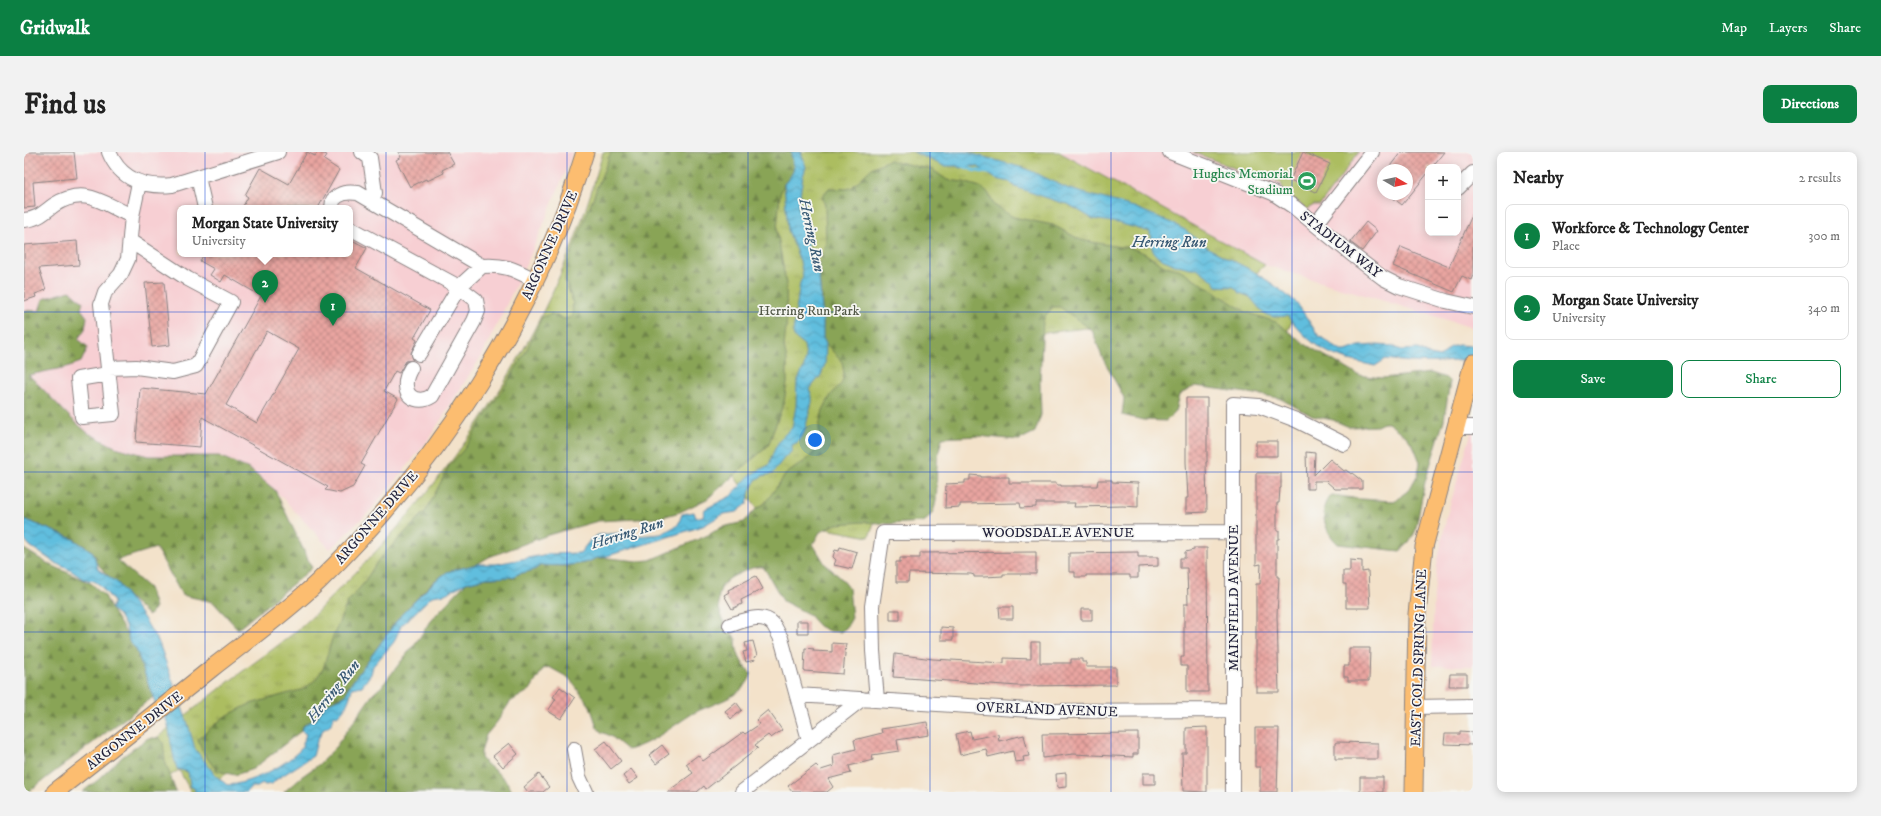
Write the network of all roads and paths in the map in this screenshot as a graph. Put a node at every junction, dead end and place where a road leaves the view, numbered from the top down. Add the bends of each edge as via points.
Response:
1 (109, 152) edge
2 (278, 152) edge
3 (362, 152) edge
4 (585, 152) edge
5 (1170, 152) edge
6 (1372, 152) edge
7 (1473, 173) edge
8 (198, 177) junction
9 (139, 183) junction
10 (1461, 185) edge
11 (371, 200) junction
12 (204, 205) edge
13 (332, 205) edge
14 (132, 216) junction
15 (24, 220) edge
16 (1316, 224) junction
17 (353, 230) edge
18 (130, 241) junction
19 (482, 266) junction
20 (535, 280) junction
21 (459, 287) junction
22 (1473, 307) edge
23 (419, 354) dead end
24 (1473, 363) edge
25 (411, 368) dead end
26 (1455, 427) junction
27 (1473, 427) edge
28 (1344, 444) dead end
29 (1233, 532) junction
30 (730, 625) dead end
31 (797, 695) junction
32 (862, 699) junction
33 (878, 700) junction
34 (1473, 706) edge
35 (1414, 707) junction
36 (1232, 710) junction
37 (809, 740) junction
38 (574, 749) dead end
39 (55, 792) edge
40 (586, 792) edge
41 (742, 792) edge
42 (1233, 792) edge
43 (1414, 792) edge

1 - 9 street via 117,167
2 - 8 street
3 - 11 street via 370,158 375,193
4 - 20 main road, ARGONNE DRIVE via 574,189
5 - 16 street, STADIUM WAY via 1273,193
6 - 16 street
7 - 10 street
8 - 9 street via 158,187
8 - 12 street
9 - 14 street
11 - 13 street via 358,193 346,192 338,195
11 - 19 street
14 - 15 street via 96,198 80,196 62,201 38,218
14 - 18 street
16 - 22 street, STADIUM WAY via 1383,278 1399,286
17 - 21 street
18 - 18 street via 125,267 105,292 101,304 108,371 136,366 173,372 196,366 231,302 188,279
19 - 20 street via 507,267
19 - 21 street
20 - 39 main road, ARGONNE DRIVE via 481,380 433,450 345,554 277,617
21 - 23 street
21 - 25 street via 476,300 478,311 432,396 421,400 410,395 406,378
24 - 26 main road, EAST COLD SPRING LANE
26 - 27 street
26 - 35 main road, EAST COLD SPRING LANE via 1424,547 1417,614
28 - 29 street, MAINFIELD AVENUE via 1296,420 1259,406 1233,404
29 - 33 street, WOODSDALE AVENUE via 883,533 872,606
29 - 36 street, MAINFIELD AVENUE
30 - 31 street via 752,618 766,619 773,624 780,638
31 - 32 street, OVERLAND AVENUE
31 - 37 street
32 - 33 street, OVERLAND AVENUE
32 - 37 street
33 - 36 street, OVERLAND AVENUE via 1045,711
34 - 35 street
35 - 43 main road, EAST COLD SPRING LANE
36 - 42 street, MAINFIELD AVENUE
37 - 41 street
38 - 40 street via 579,777

